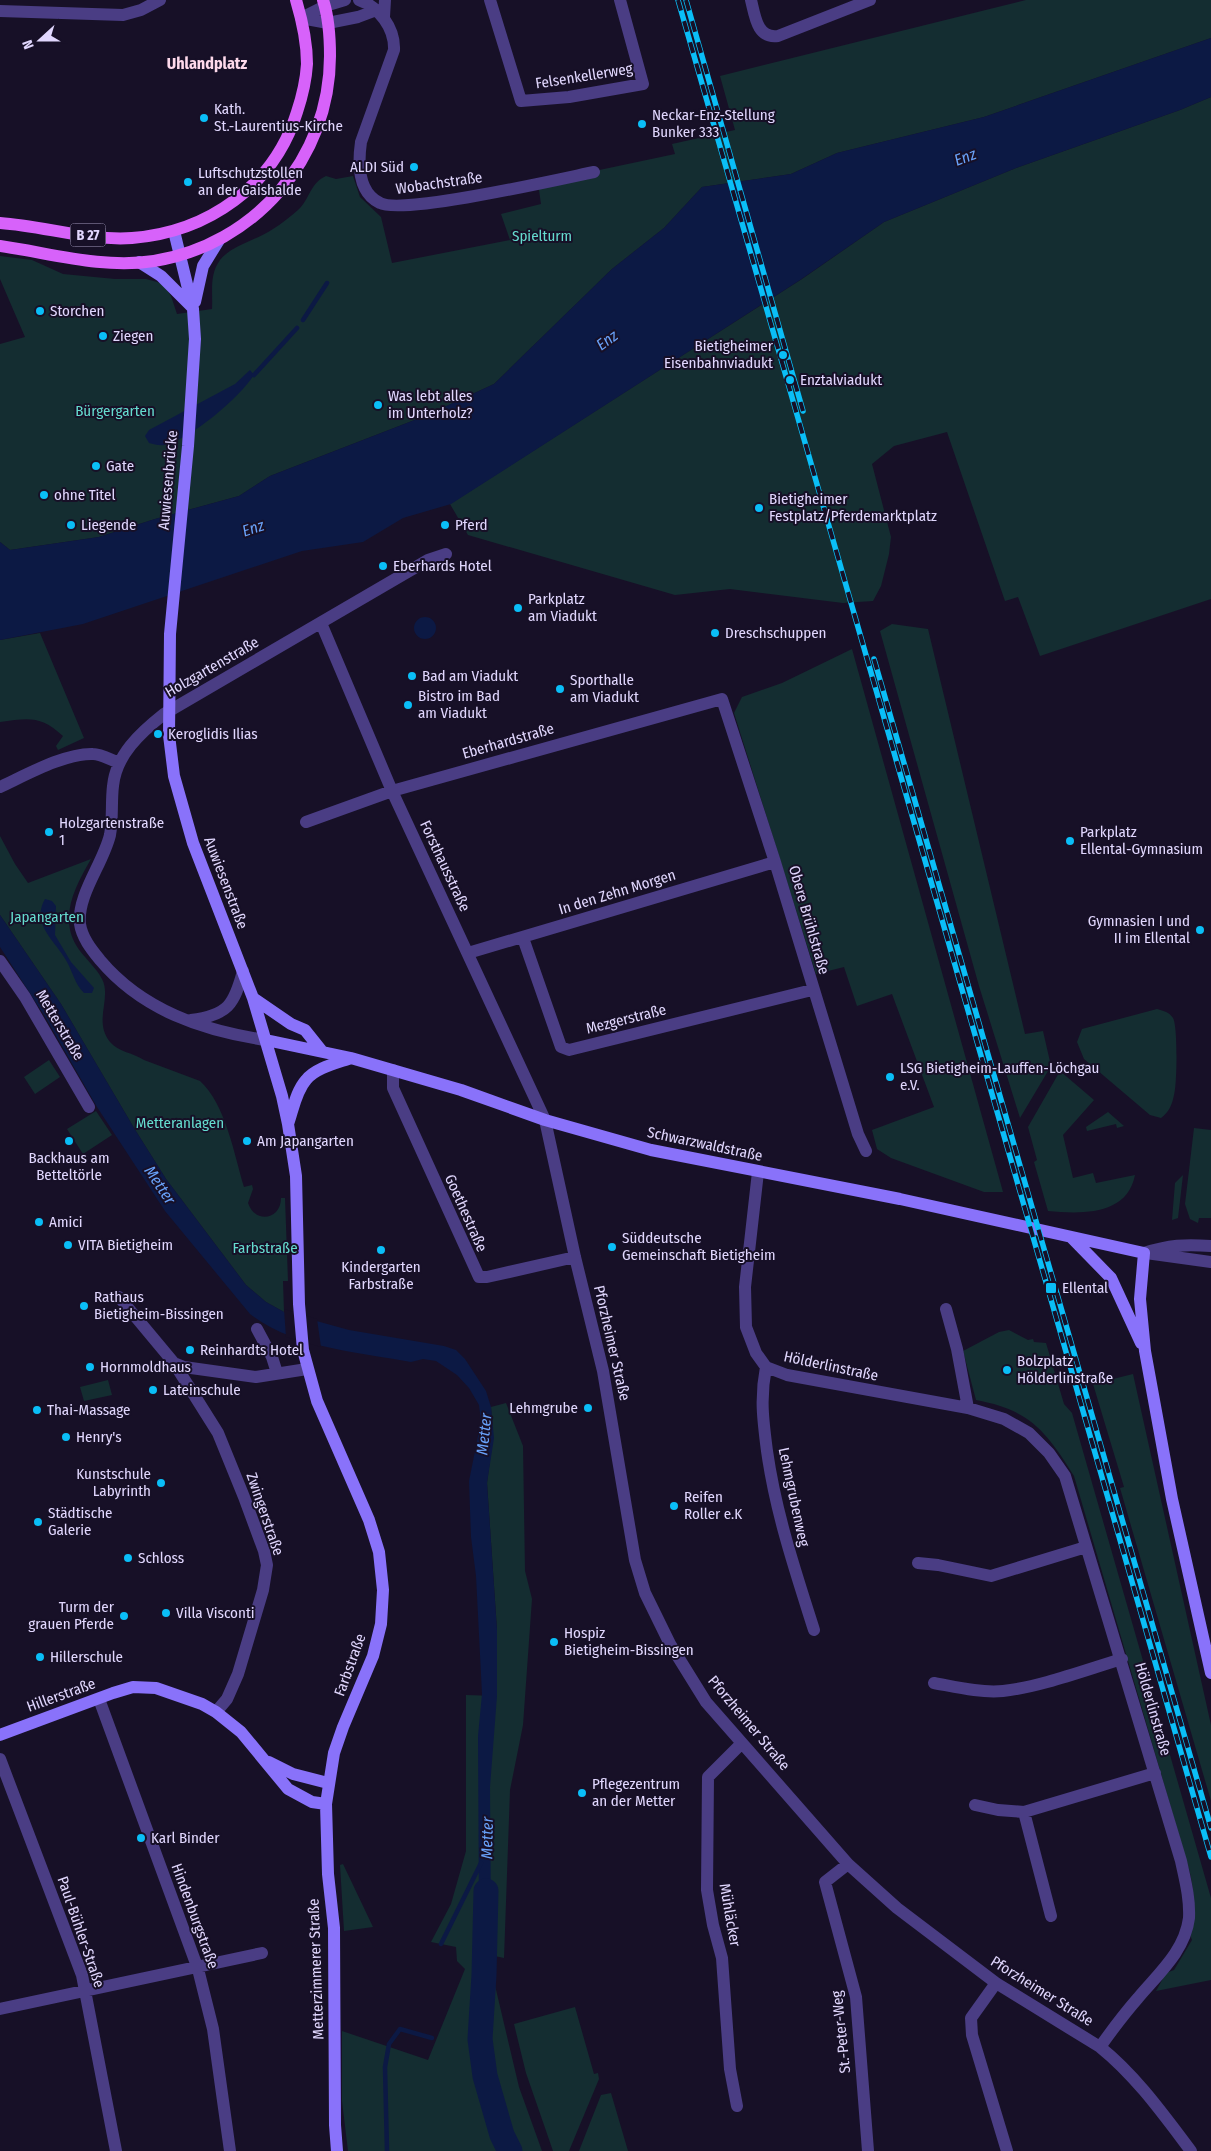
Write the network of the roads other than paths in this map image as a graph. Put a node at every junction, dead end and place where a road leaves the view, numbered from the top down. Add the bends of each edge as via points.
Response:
1 (160, 0) edge
2 (296, 0) edge
3 (345, 0) edge
4 (359, 0) edge
5 (385, 0) edge
6 (490, 0) edge
7 (620, 0) edge
8 (751, 0) edge
9 (870, 0) edge
10 (324, 3) edge
11 (0, 11) edge
12 (379, 14) junction
13 (301, 18) junction
14 (328, 23) junction
15 (594, 172) dead end
16 (0, 224) edge
17 (174, 231) junction
18 (219, 240) junction
19 (0, 246) edge
20 (181, 255) junction
21 (139, 262) junction
22 (193, 309) junction
23 (446, 554) dead end
24 (321, 623) junction
25 (722, 699) joint
26 (169, 735) joint
27 (119, 762) junction
28 (0, 787) edge
29 (392, 792) junction
30 (306, 822) dead end
31 (775, 862) junction
32 (523, 938) junction
33 (468, 953) junction
34 (0, 961) edge
35 (242, 970) junction
36 (812, 990) junction
37 (253, 998) junction
38 (188, 1020) junction
39 (266, 1040) junction
40 (321, 1050) junction
41 (351, 1058) junction
42 (393, 1070) junction
43 (89, 1107) dead end
44 (545, 1120) junction
45 (288, 1124) junction
46 (866, 1151) dead end
47 (758, 1172) junction
48 (1072, 1238) junction
49 (1211, 1246) edge
50 (1144, 1253) junction
51 (575, 1257) junction
52 (1211, 1262) edge
53 (119, 1297) dead end
54 (946, 1308) dead end
55 (257, 1329) dead end
56 (1145, 1351) junction
57 (174, 1363) junction
58 (766, 1368) junction
59 (307, 1369) junction
60 (277, 1373) junction
61 (968, 1408) junction
62 (1086, 1547) junction
63 (918, 1563) dead end
64 (814, 1630) dead end
65 (1208, 1643) edge
66 (1122, 1659) junction
67 (1211, 1673) edge
68 (934, 1683) dead end
69 (99, 1699) junction
70 (216, 1712) junction
71 (0, 1734) edge
72 (741, 1744) junction
73 (0, 1759) edge
74 (266, 1761) junction
75 (1155, 1773) junction
76 (328, 1783) junction
77 (326, 1804) junction
78 (975, 1804) dead end
79 (1024, 1812) junction
80 (848, 1864) junction
81 (1051, 1916) dead end
82 (262, 1953) dead end
83 (198, 1968) junction
84 (996, 1983) junction
85 (86, 1992) junction
86 (0, 2010) edge
87 (1100, 2047) junction
88 (737, 2106) dead end
89 (116, 2151) edge
90 (230, 2151) edge
91 (337, 2151) edge
92 (868, 2151) edge
93 (1007, 2151) edge
94 (1191, 2151) edge

1 - 11 street via 142,10 123,15
2 - 13 main road, B 27
3 - 10 street
4 - 12 street
5 - 12 street
6 - 7 street, Felsenkellerweg via 521,101 569,97 642,84
8 - 9 street via 758,24 769,37
10 - 13 street
10 - 14 main road, B 27
12 - 14 street
12 - 15 street, Wobachstraße via 393,36 394,50 359,157 361,178 371,197 389,206 404,206
13 - 14 street
13 - 17 main road, B 27 via 307,64 303,94 290,132 276,159 231,204 212,216
14 - 18 main road, B 27 via 329,83 318,128 307,152 292,177 269,204
16 - 17 main road, B 27 via 107,238 132,238
17 - 20 main road, Auwiesenbrücke
18 - 20 main road, B 27
18 - 22 main road via 203,266
19 - 21 main road, B 27 via 94,261
20 - 21 main road, B 27
20 - 22 main road, Auwiesenbrücke
21 - 22 main road via 161,276
22 - 26 main road, Auwiesenbrücke via 192,394 170,634
23 - 24 street, Holzgartenstraße via 428,560
24 - 27 street, Holzgartenstraße via 164,714 136,739
24 - 29 street, Forsthausstraße
25 - 29 street, Eberhardstraße
25 - 31 street, Obere Brühlstraße
26 - 35 main road, Auwiesenstraße via 182,807 206,880
27 - 28 street via 95,754 82,755 57,762
27 - 38 street via 114,774 106,850 86,890 80,924 93,951 128,987 169,1014
29 - 30 street, Eberhardstraße
29 - 33 street, Forsthausstraße
31 - 32 street, In den Zehn Morgen
31 - 36 street, Obere Brühlstraße
32 - 33 street, In den Zehn Morgen
32 - 36 street, Mezgerstraße via 561,1047 569,1050
33 - 44 street, Forsthausstraße
34 - 43 street, Metterstraße via 25,997
35 - 37 main road, Auwiesenstraße
35 - 38 street via 234,1000 227,1008
36 - 46 street, Obere Brühlstraße
37 - 39 main road, Auwiesenstraße
37 - 40 main road via 305,1030
38 - 39 street
39 - 40 main road, Schwarzwaldstraße
39 - 45 main road, Farbstraße
40 - 41 main road, Schwarzwaldstraße
41 - 42 main road, Schwarzwaldstraße
41 - 45 main road via 306,1078
42 - 44 main road, Schwarzwaldstraße
42 - 51 street, Goethestraße via 392,1088 479,1277
44 - 47 main road, Schwarzwaldstraße via 651,1150
44 - 51 street, Pforzheimer Straße
45 - 59 main road, Farbstraße via 296,1176 298,1304
47 - 48 main road, Schwarzwaldstraße via 909,1201
47 - 58 street, Hölderlinstraße via 745,1287 746,1327
48 - 50 main road, Schwarzwaldstraße
48 - 56 main road via 1111,1278
49 - 50 street, Schwarzwaldstraße via 1167,1246
50 - 52 street, Schwarzwaldstraße
50 - 56 main road via 1140,1299
51 - 72 street, Pforzheimer Straße via 603,1371 629,1529 645,1593 686,1672
53 - 57 street
54 - 61 street
55 - 60 street
56 - 65 main road via 1172,1499
57 - 60 street via 256,1377
57 - 70 street, Zwingerstraße via 218,1433 267,1565 264,1590 238,1674 227,1699
58 - 61 street, Hölderlinstraße via 796,1377
58 - 64 street, Lehmgrubenweg via 762,1390 763,1425 772,1488 789,1556
59 - 60 street
59 - 76 main road, Farbstraße via 317,1401 370,1520 379,1552 382,1590 381,1624 373,1656 343,1727
61 - 62 street, Hölderlinstraße via 1004,1419 1029,1434 1049,1453 1065,1476
62 - 63 street via 991,1576
62 - 66 street, Hölderlinstraße
65 - 67 main road
66 - 68 street via 1002,1691
66 - 75 street, Hölderlinstraße
69 - 70 main road, Hillerstraße via 133,1687 165,1690
69 - 71 main road, Hillerstraße
69 - 83 street, Hindenburgstraße
70 - 74 main road via 241,1732
72 - 80 street, Pforzheimer Straße
72 - 88 street, Mühläcker via 708,1776 707,1890 722,1958 730,2069
73 - 85 street, Paul-Bühler-Straße
74 - 76 main road via 294,1774
74 - 77 main road via 288,1789 312,1802
75 - 79 street
75 - 87 street, Hölderlinstraße via 1188,1891 1188,1919 1181,1944 1170,1963
76 - 77 main road, Farbstraße
77 - 91 main road, Metterzimmerer Straße via 327,1865 334,1928
78 - 79 street
79 - 81 street
80 - 84 street, Pforzheimer Straße via 897,1908
80 - 92 street, St.-Peter-Weg via 825,1882 856,1997
82 - 83 street
83 - 85 street
83 - 90 street, Hindenburgstraße via 213,2029
84 - 87 street, Pforzheimer Straße
84 - 93 street via 971,2018 972,2035
85 - 86 street
85 - 89 street, Paul-Bühler-Straße
87 - 94 street, Pforzheimer Straße via 1134,2079

